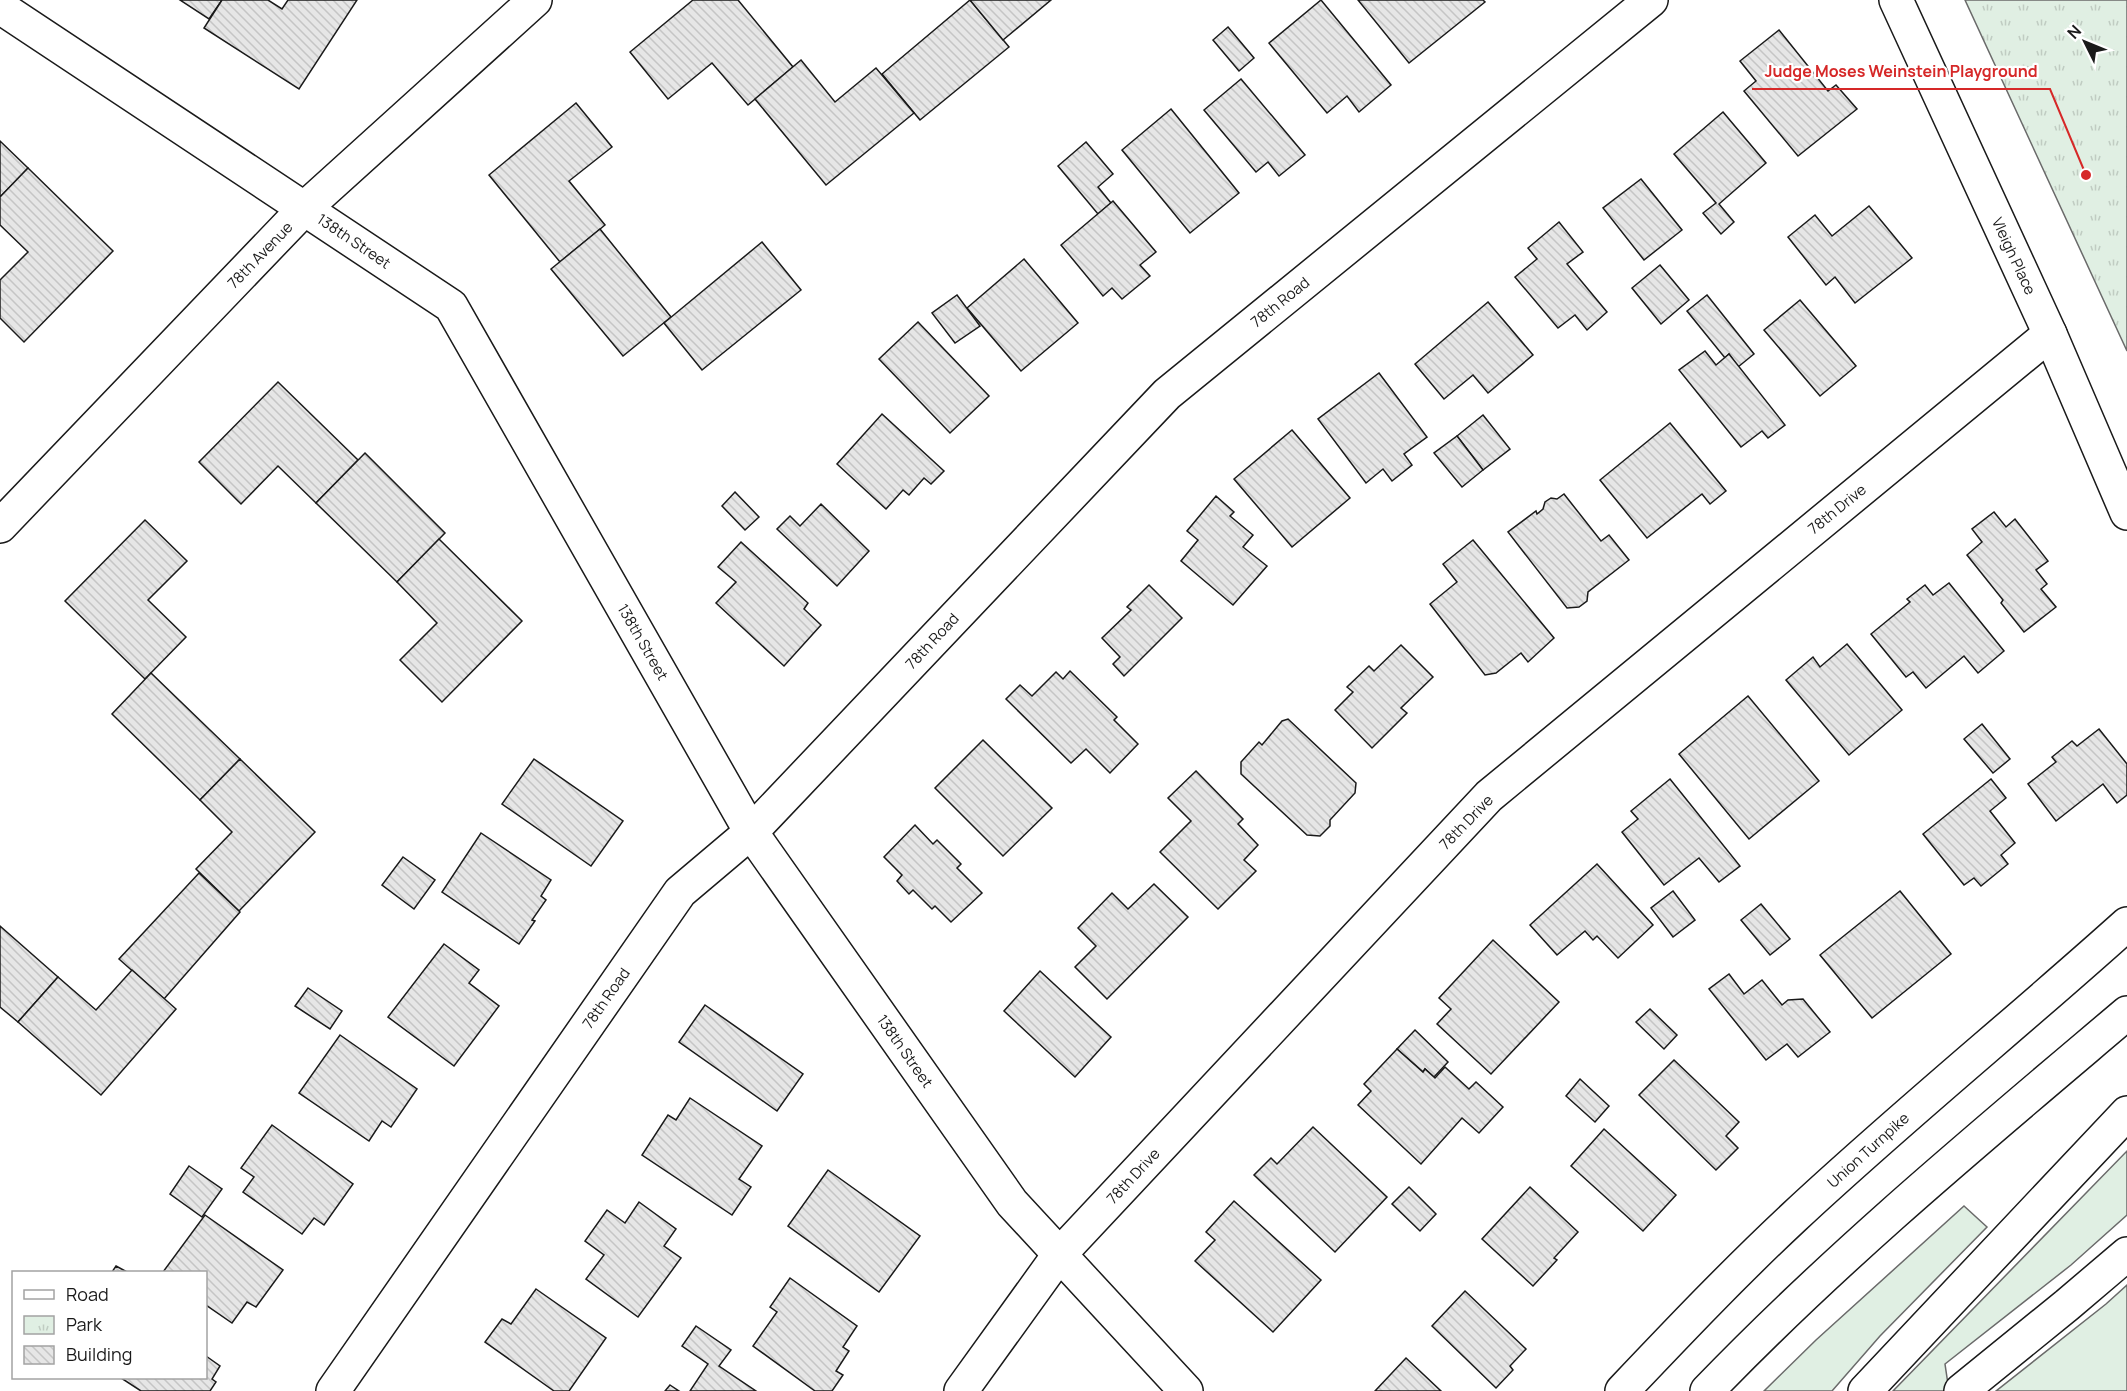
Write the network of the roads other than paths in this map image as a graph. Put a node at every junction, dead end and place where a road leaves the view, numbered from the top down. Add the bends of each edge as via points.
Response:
1 (535, 0) edge
2 (1651, 0) edge
3 (1896, 0) edge
4 (0, 7) edge
5 (305, 208) junction
6 (2050, 334) junction
7 (2127, 513) edge
8 (0, 525) edge
9 (751, 832) junction
10 (2127, 924) edge
11 (2127, 1013) edge
12 (2127, 1113) edge
13 (2127, 1254) edge
14 (1059, 1255) junction
15 (333, 1391) edge
16 (961, 1391) edge
17 (1186, 1391) edge
18 (1622, 1391) edge
19 (1707, 1391) edge
20 (1865, 1391) edge
21 (1961, 1391) edge

1 - 5 main road, 78th Avenue
2 - 9 main road, 78th Road via 1167,394
3 - 6 main road, Vleigh Place
4 - 5 main road, 138th Street
5 - 8 main road, 78th Avenue
5 - 9 main road, 138th Street via 451,306
6 - 7 main road, Vleigh Place
6 - 14 main road, 78th Drive via 1489,796
9 - 14 main road, 138th Street via 1012,1203
9 - 15 main road, 78th Road via 680,892
10 - 18 main road, Union Turnpike via 1792,1218
11 - 19 main road via 1925,1184
12 - 20 main road
13 - 21 main road
14 - 16 main road, 78th Drive
14 - 17 main road, 138th Street

